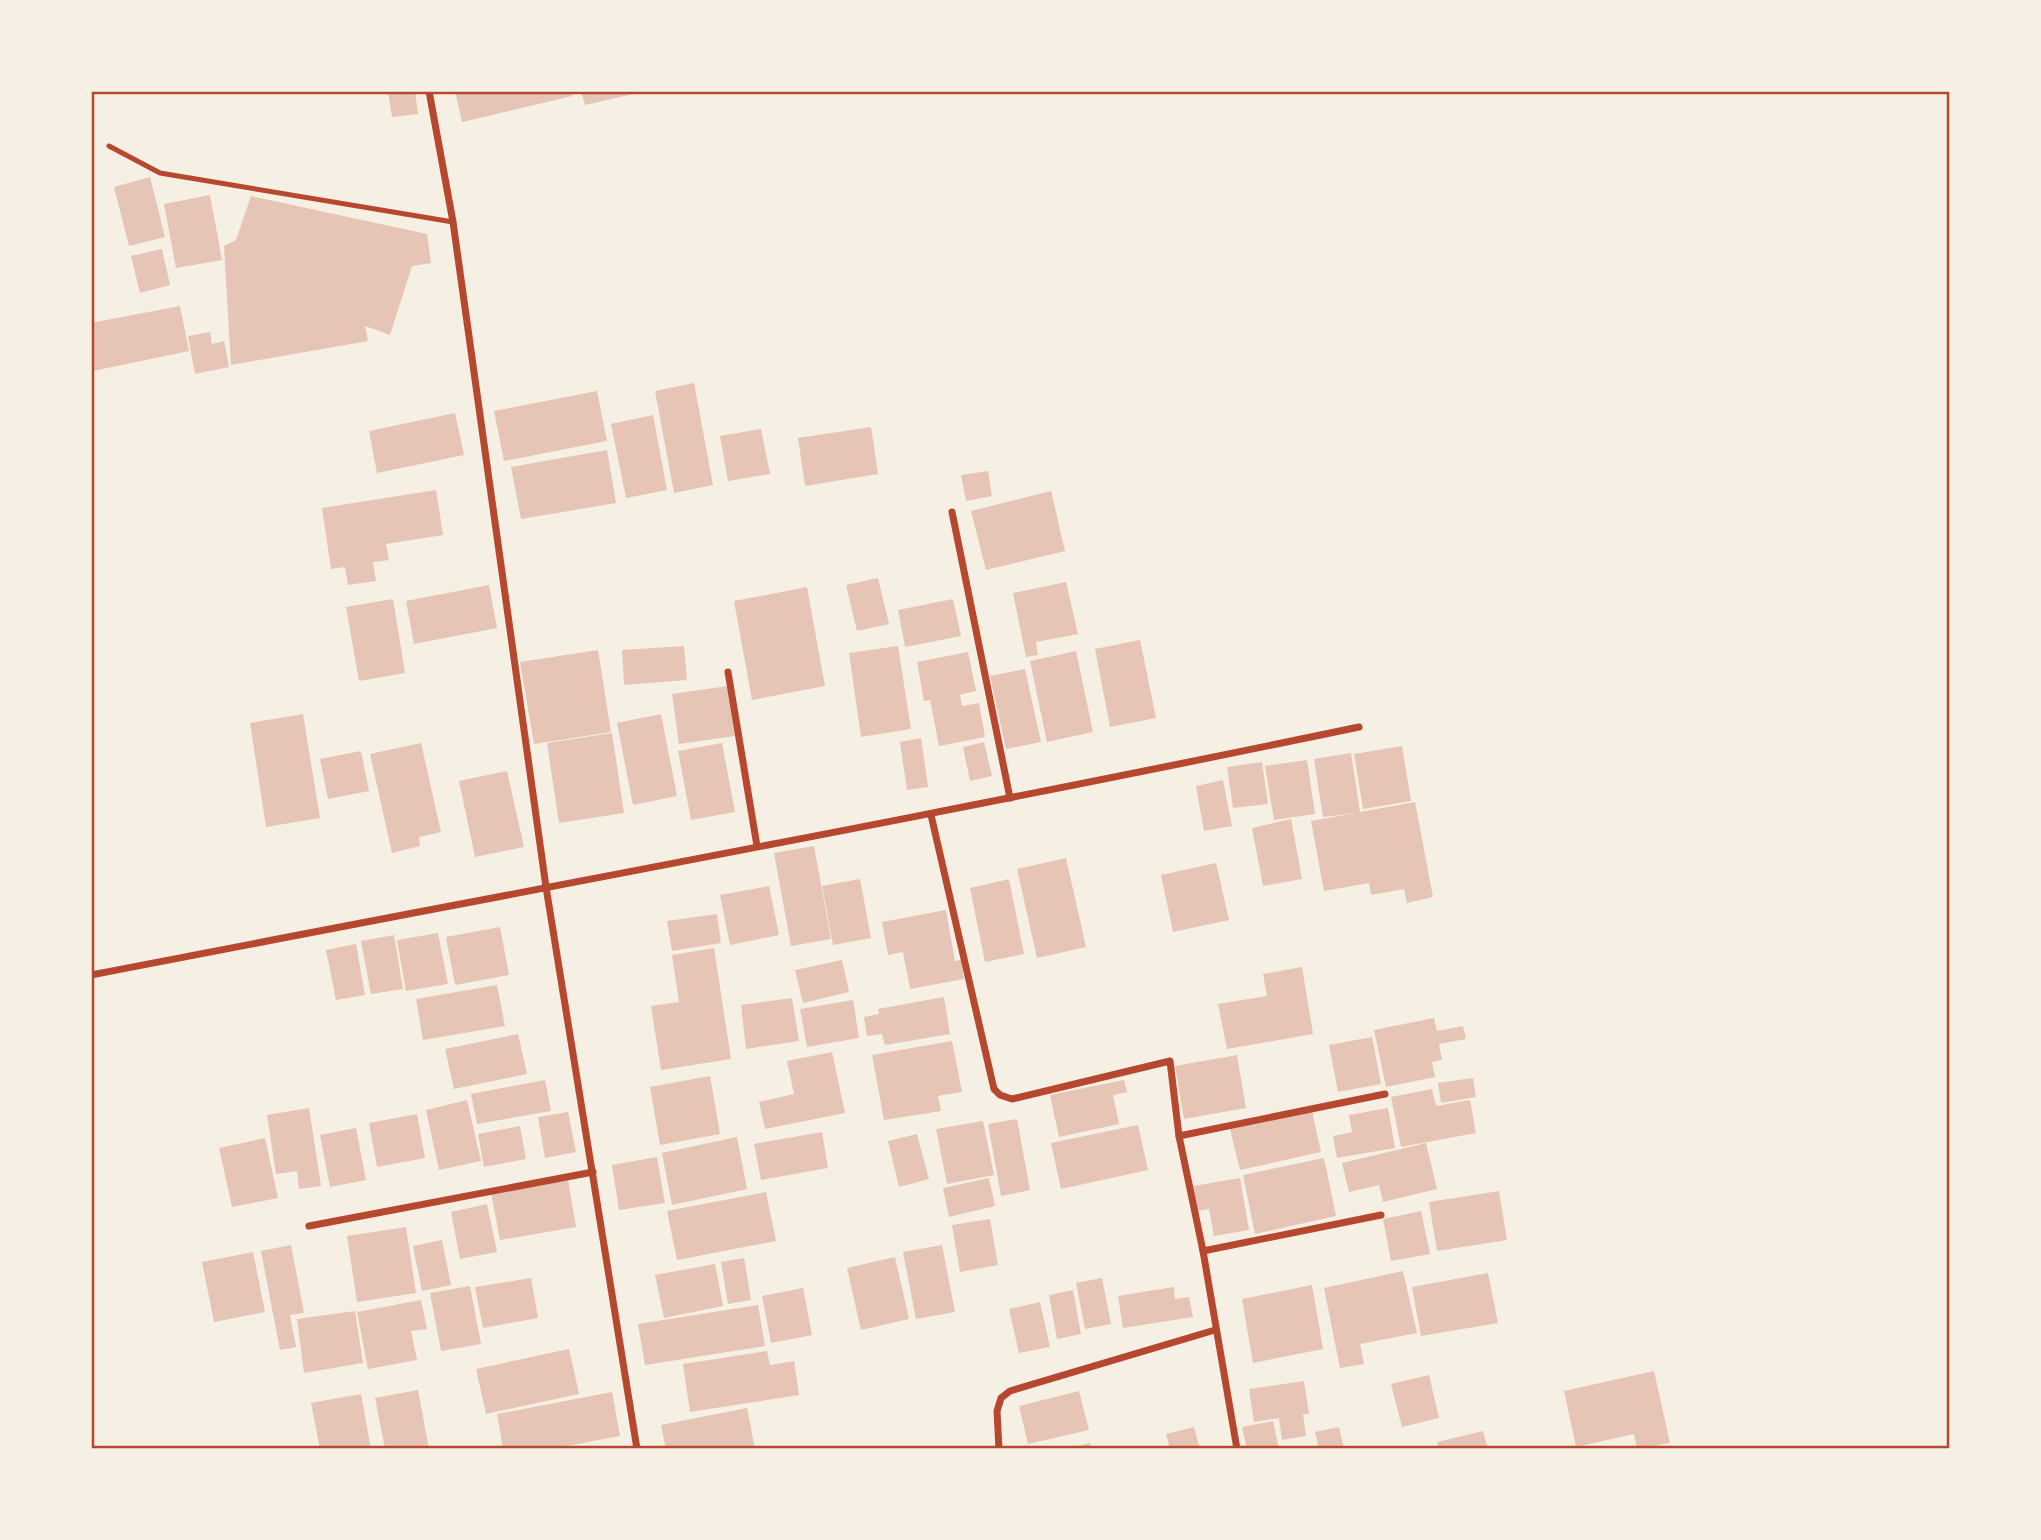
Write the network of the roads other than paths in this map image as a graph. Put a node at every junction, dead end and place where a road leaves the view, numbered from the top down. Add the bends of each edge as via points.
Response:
1 (429, 91) edge
2 (109, 146) dead end
3 (453, 222) junction
4 (952, 512) dead end
5 (728, 672) dead end
6 (1359, 727) dead end
7 (1010, 797) junction
8 (931, 815) junction
9 (757, 846) junction
10 (546, 887) junction
11 (91, 975) edge
12 (1385, 1094) dead end
13 (1179, 1136) junction
14 (593, 1172) junction
15 (1381, 1215) dead end
16 (309, 1226) dead end
17 (1203, 1251) junction
18 (1215, 1330) junction
19 (637, 1449) edge
20 (999, 1449) edge
21 (1237, 1449) edge

1 - 3 street
2 - 3 lane via 160,173
3 - 10 street
4 - 7 street
5 - 9 street
6 - 7 street
7 - 8 street
8 - 9 street
8 - 13 street via 994,1088 1013,1099 1170,1061
9 - 10 street
10 - 11 street
10 - 14 street
12 - 13 street
13 - 17 street
14 - 16 street
14 - 19 street
15 - 17 street
17 - 18 street
18 - 20 street via 1010,1391 1001,1398 997,1411
18 - 21 street

